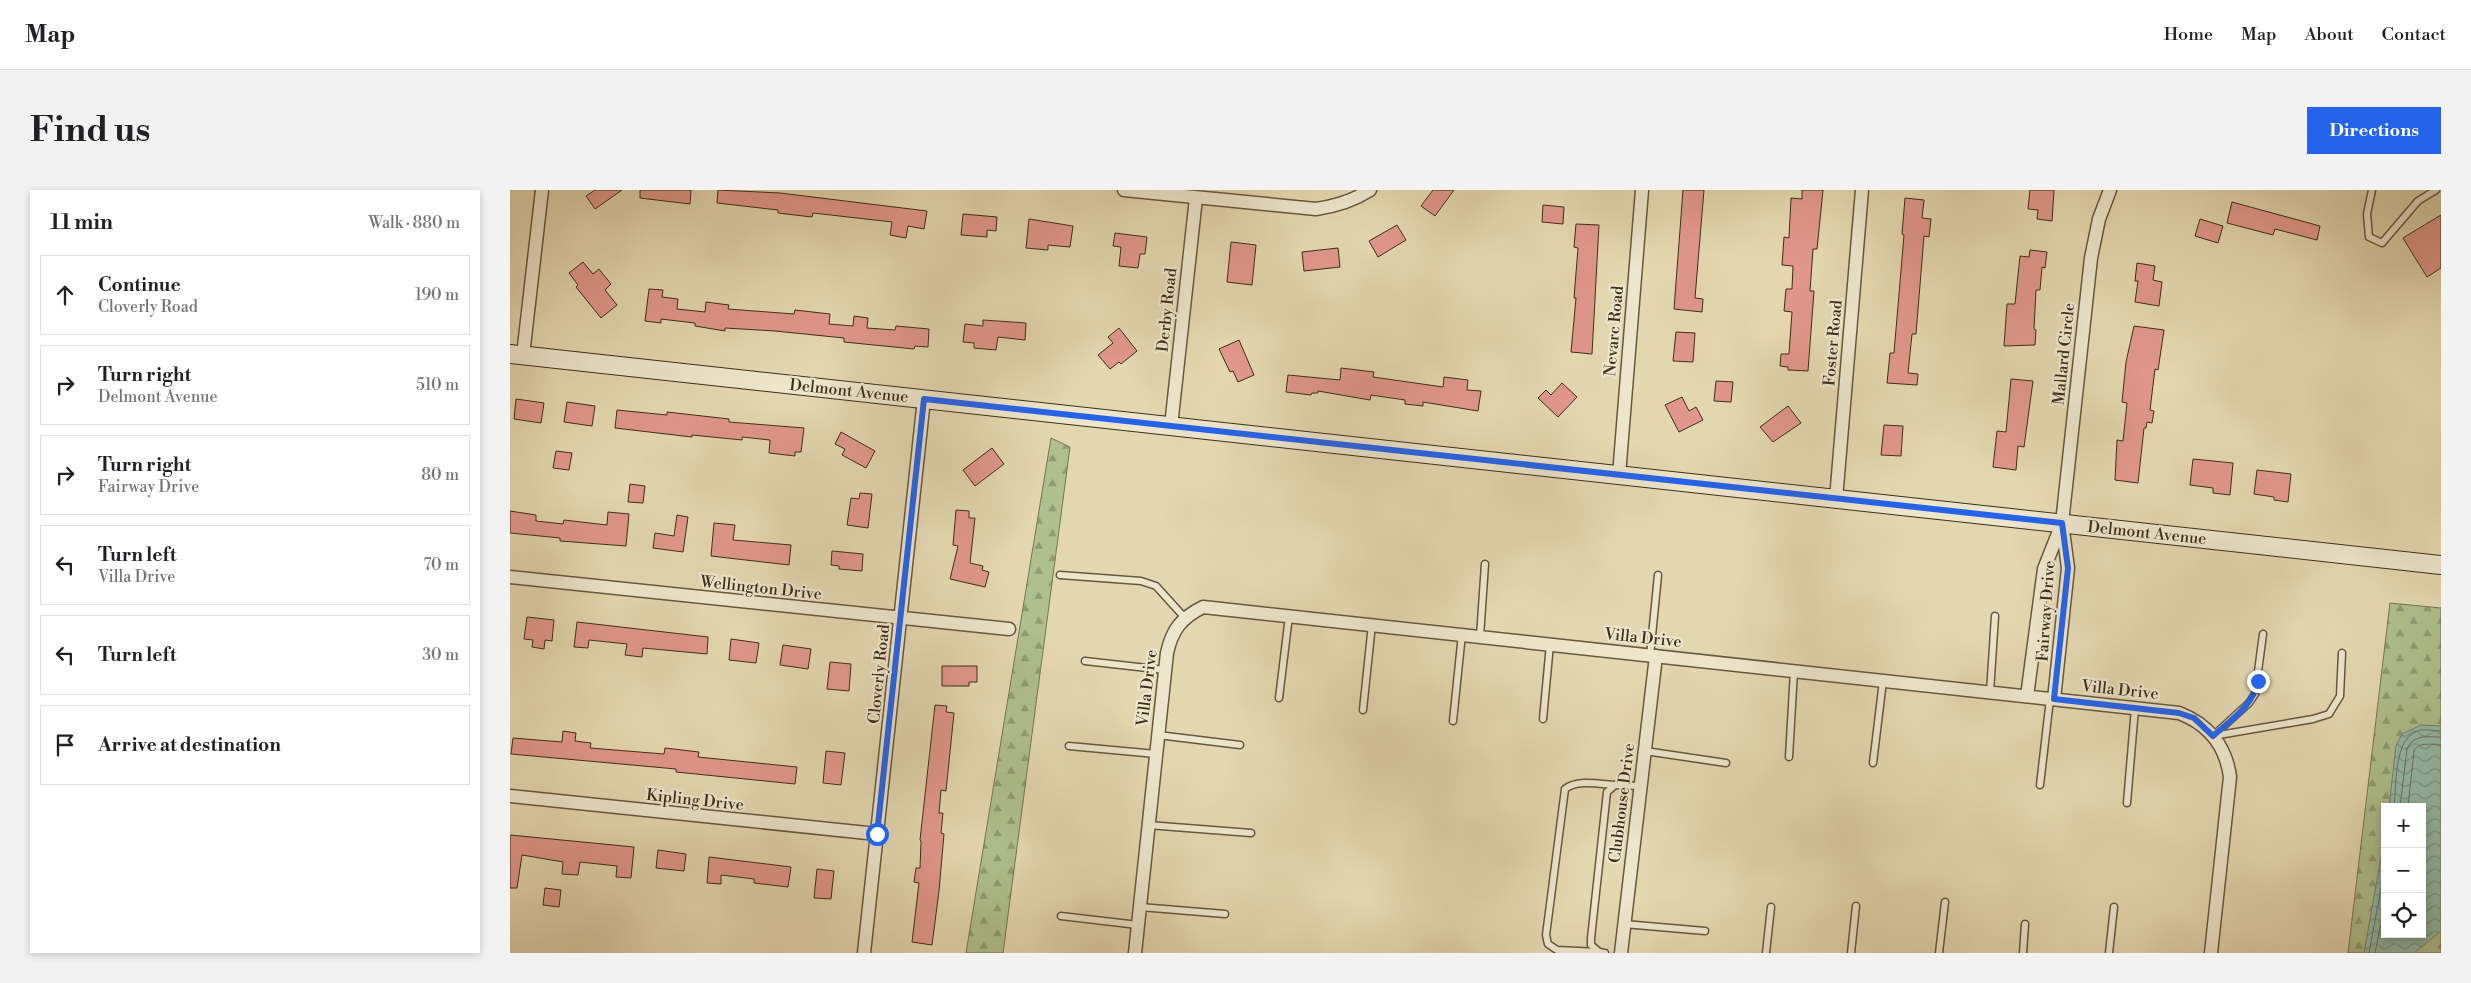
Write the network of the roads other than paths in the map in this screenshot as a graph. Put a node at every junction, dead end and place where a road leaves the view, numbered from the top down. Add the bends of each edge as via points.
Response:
1 (542, 190) edge
2 (1124, 190) edge
3 (1370, 190) edge
4 (1642, 190) edge
5 (1862, 190) edge
6 (2110, 190) edge
7 (2372, 190) edge
8 (2436, 190) edge
9 (1196, 198) junction
10 (516, 354) edge
11 (924, 399) junction
12 (1171, 426) junction
13 (1619, 475) junction
14 (1836, 499) junction
15 (2062, 523) junction
16 (1485, 564) dead end
17 (2441, 565) edge
18 (1060, 575) dead end
19 (1658, 576) dead end
20 (510, 577) edge
21 (1289, 615) junction
22 (1995, 616) dead end
23 (1185, 618) junction
24 (901, 620) junction
25 (1372, 624) junction
26 (1009, 629) dead end
27 (1462, 634) junction
28 (2263, 634) dead end
29 (1480, 636) junction
30 (1550, 644) junction
31 (2342, 653) dead end
32 (1653, 656) junction
33 (1085, 662) dead end
34 (1165, 670) junction
35 (1794, 671) junction
36 (1883, 681) junction
37 (1990, 692) junction
38 (2028, 696) junction
39 (1279, 698) dead end
40 (2052, 699) junction
41 (2134, 708) junction
42 (1363, 710) dead end
43 (1543, 719) dead end
44 (1453, 721) dead end
45 (1158, 735) junction
46 (2213, 736) junction
47 (1240, 745) dead end
48 (1069, 746) dead end
49 (1645, 751) junction
50 (1156, 754) junction
51 (1789, 757) dead end
52 (1726, 763) dead end
53 (1872, 763) dead end
54 (1615, 785) junction
55 (2040, 785) dead end
56 (1640, 786) junction
57 (510, 796) edge
58 (2127, 803) dead end
59 (1148, 826) junction
60 (1251, 833) dead end
61 (877, 834) junction
62 (1945, 902) dead end
63 (1771, 906) dead end
64 (1856, 906) dead end
65 (1140, 907) junction
66 (2114, 907) dead end
67 (1225, 914) dead end
68 (1061, 916) dead end
69 (1624, 924) junction
70 (2025, 924) dead end
71 (1138, 925) junction
72 (1705, 930) dead end
73 (1602, 952) edge
74 (864, 953) edge
75 (1135, 953) edge
76 (1621, 953) edge
77 (1766, 953) edge
78 (1851, 953) edge
79 (1939, 953) edge
80 (2023, 953) edge
81 (2109, 953) edge
82 (2211, 953) edge

1 - 10 street
2 - 9 street
3 - 9 street via 1336,206 1309,209
4 - 13 street, Nevarc Road
5 - 14 street, Foster Road
6 - 15 street, Mallard Circle via 2099,219 2091,258
7 - 8 lane via 2367,214 2370,237 2382,243 2418,201
9 - 12 street, Derby Road
10 - 11 street, Delmont Avenue
11 - 12 street, Delmont Avenue
11 - 24 street, Cloverly Road
12 - 13 street, Delmont Avenue
13 - 14 street, Delmont Avenue
14 - 15 street, Delmont Avenue
15 - 17 street, Delmont Avenue
15 - 38 street, Fairway Drive via 2044,569
15 - 40 street, Fairway Drive via 2068,568
16 - 29 lane
18 - 23 lane via 1141,580 1156,586
19 - 32 lane
20 - 24 street, Wellington Drive
21 - 23 street, Villa Drive via 1203,607
21 - 25 street, Villa Drive
21 - 39 lane
22 - 37 lane
23 - 34 street, Villa Drive via 1171,635
24 - 26 street, Wellington Drive
24 - 61 street, Cloverly Road
25 - 27 street, Villa Drive
25 - 42 lane
27 - 29 street, Villa Drive
27 - 44 lane
28 - 46 lane via 2255,694
29 - 30 street, Villa Drive
30 - 32 street, Villa Drive
30 - 43 lane
31 - 46 lane via 2340,696 2328,714
32 - 35 street, Villa Drive
32 - 49 street, Clubhouse Drive
33 - 34 lane
34 - 45 street, Villa Drive
35 - 36 street, Villa Drive
35 - 51 lane
36 - 37 street, Villa Drive
36 - 53 lane
37 - 38 street, Villa Drive
38 - 40 street, Villa Drive
40 - 41 street, Villa Drive
40 - 55 lane
41 - 46 street, Villa Drive via 2194,718
41 - 58 lane
45 - 47 lane
45 - 50 street, Villa Drive
46 - 82 street, Villa Drive via 2228,761 2230,777
48 - 50 lane
49 - 52 lane
49 - 56 street, Clubhouse Drive
50 - 59 street, Villa Drive
54 - 56 lane
54 - 73 lane via 1606,792 1591,938 1591,945
54 - 73 lane via 1578,783 1564,789 1546,935 1548,944 1557,950
56 - 69 street, Clubhouse Drive
57 - 61 street, Kipling Drive
59 - 60 lane
59 - 65 street, Villa Drive
61 - 74 street, Cloverly Road
62 - 79 lane
63 - 77 lane
64 - 78 lane
65 - 67 lane
65 - 71 street, Villa Drive
66 - 81 lane
68 - 71 lane
69 - 72 lane
69 - 76 street, Clubhouse Drive
70 - 80 lane
71 - 75 street, Villa Drive

